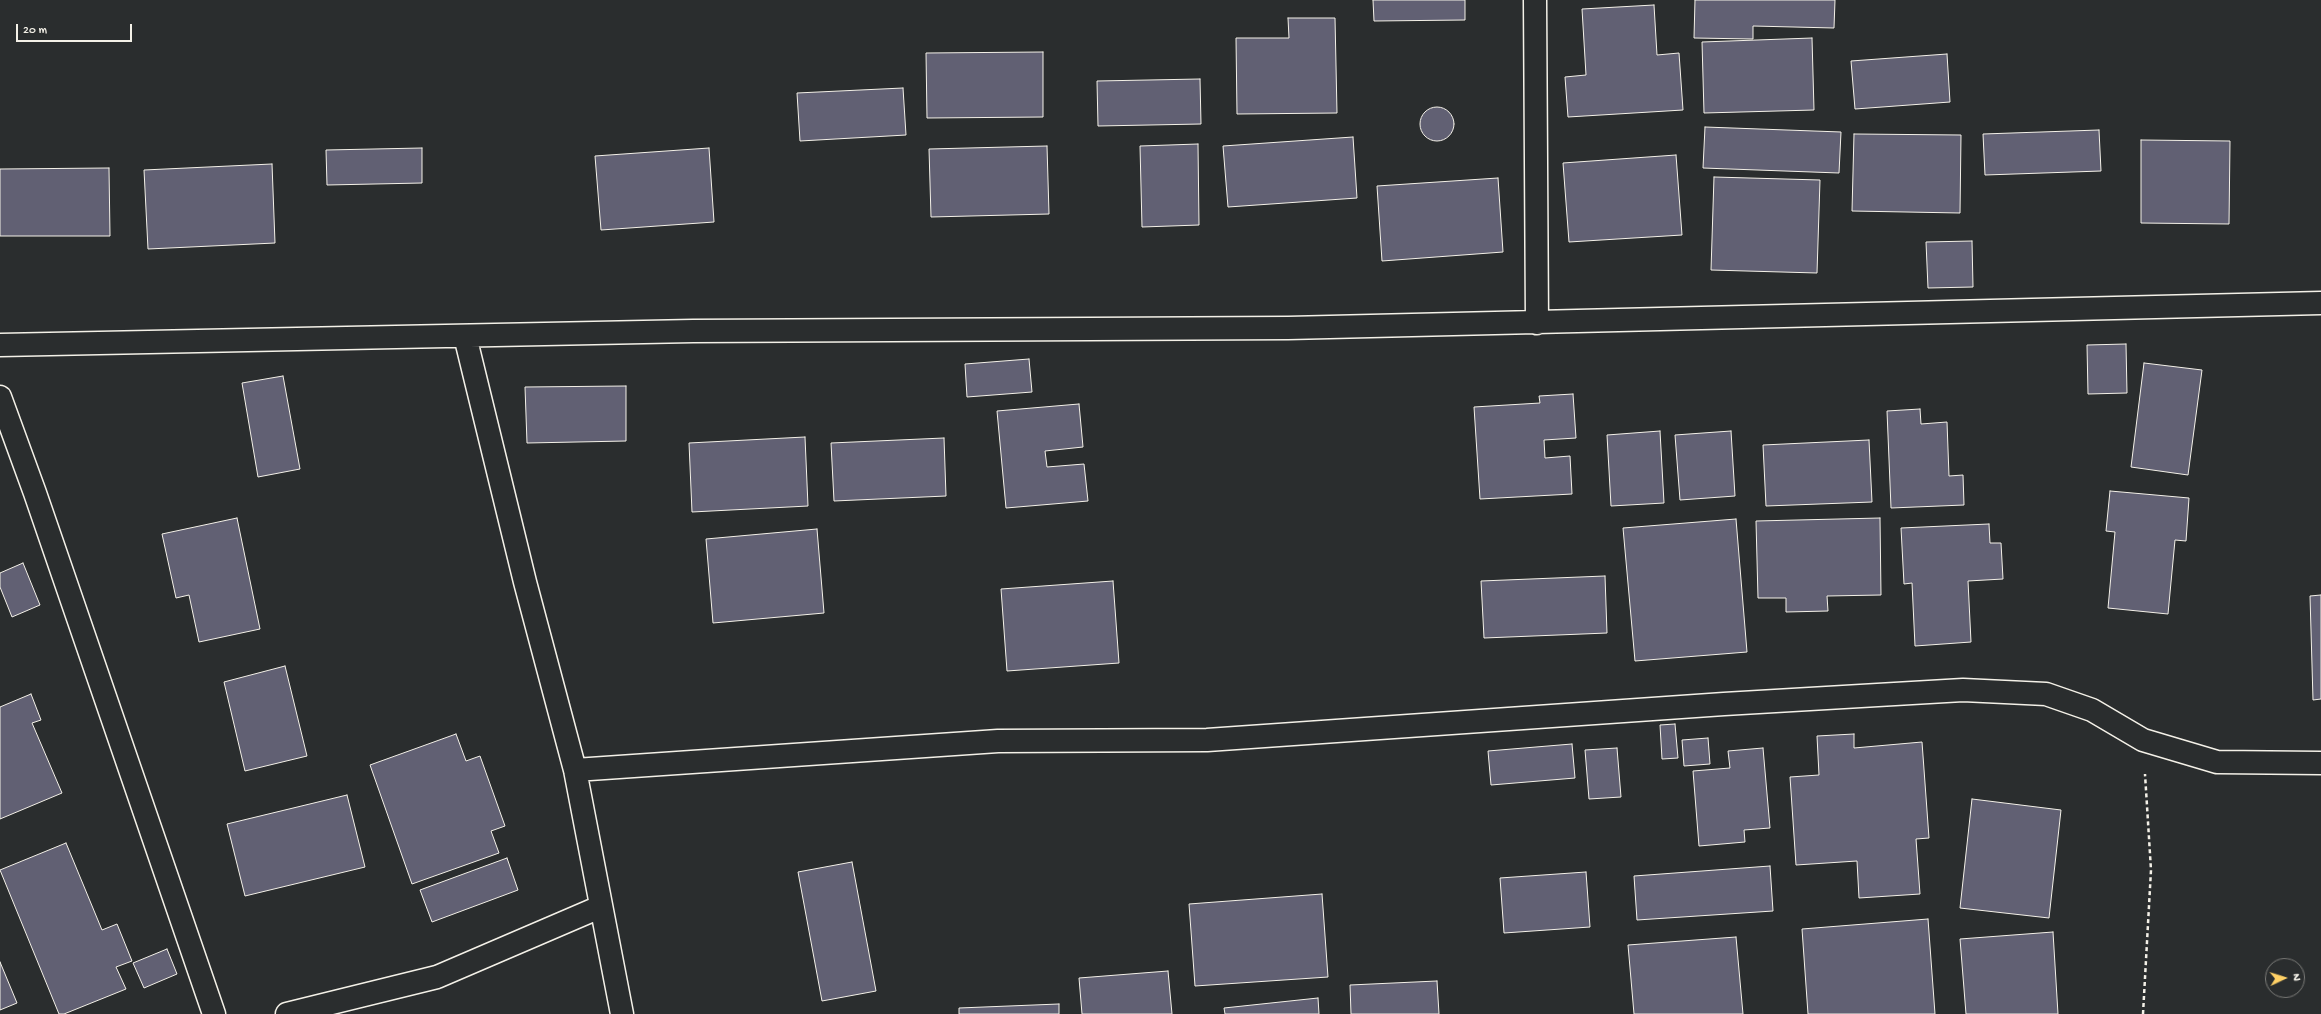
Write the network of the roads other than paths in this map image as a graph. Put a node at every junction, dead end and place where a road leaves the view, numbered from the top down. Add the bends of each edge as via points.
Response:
1 (1535, 0) edge
2 (2321, 303) edge
3 (1537, 323) junction
4 (465, 336) junction
5 (0, 345) edge
6 (0, 397) edge
7 (2321, 764) edge
8 (575, 770) junction
9 (600, 907) junction
10 (214, 1014) edge
11 (287, 1014) edge
12 (622, 1014) edge

1 - 3 street
2 - 3 street
3 - 4 street via 1280,328 701,331
4 - 5 street
4 - 8 street via 525,582
6 - 10 street
7 - 8 street via 2217,762 2143,740 2092,710 2046,694 1963,690 1207,740 998,741
8 - 9 street
9 - 11 street via 437,977
9 - 12 street

